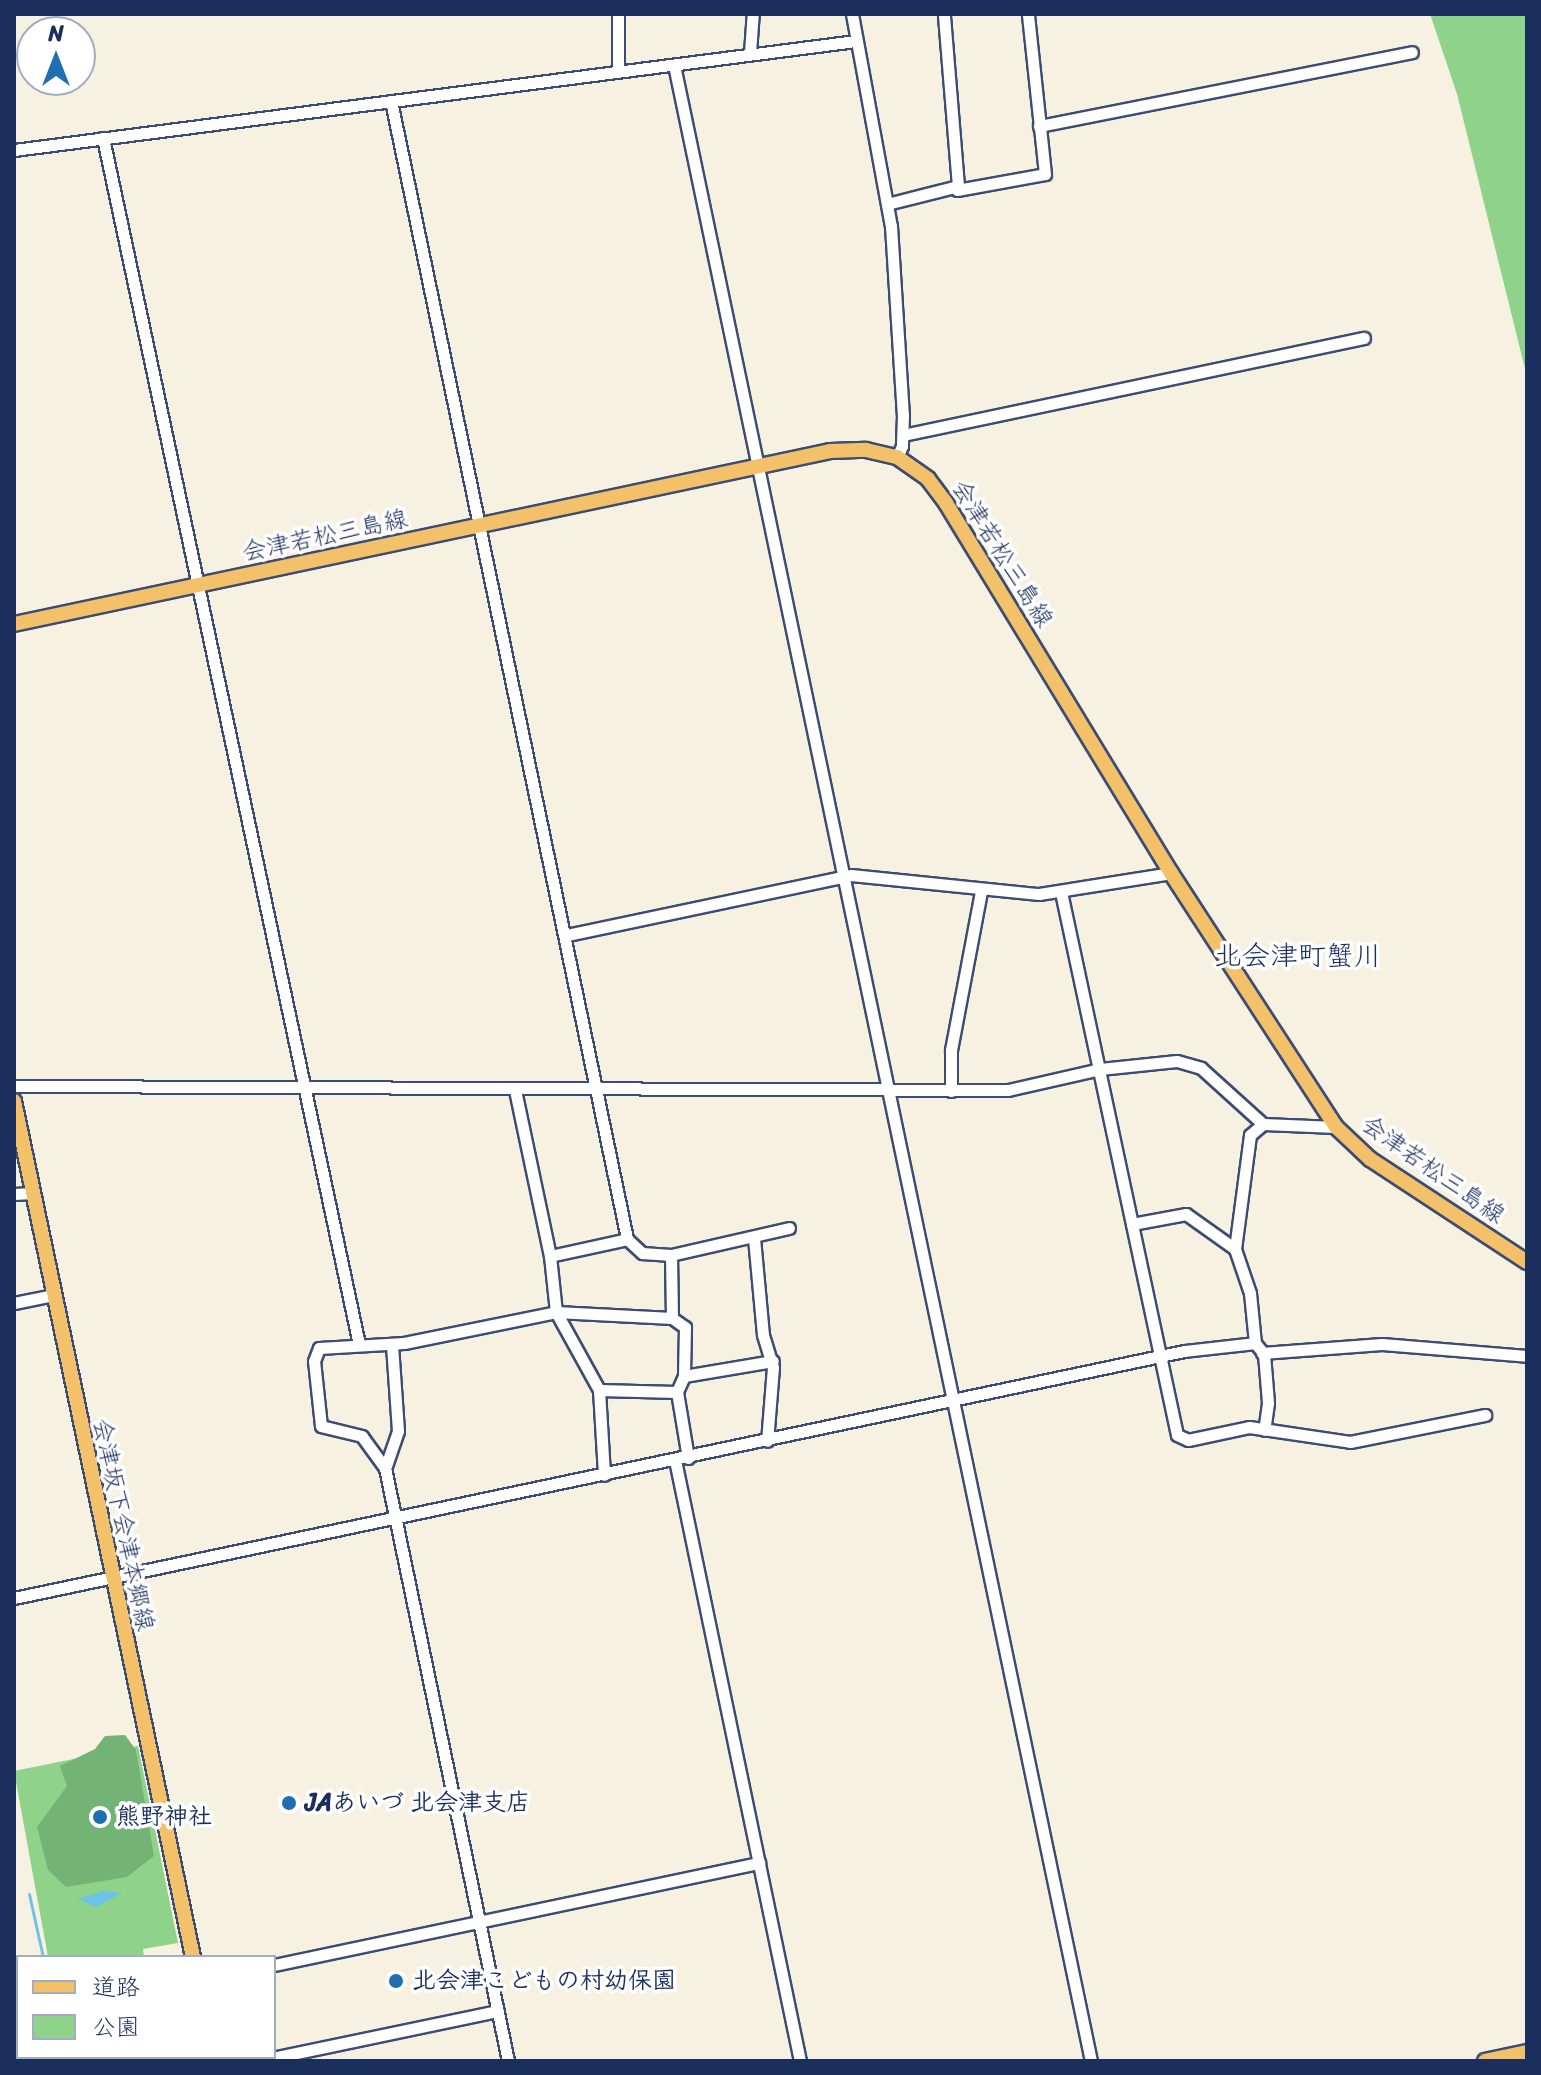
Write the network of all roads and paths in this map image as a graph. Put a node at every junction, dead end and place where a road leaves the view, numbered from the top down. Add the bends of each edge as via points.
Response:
1 (618, 14) edge
2 (753, 14) edge
3 (852, 14) edge
4 (944, 14) edge
5 (1028, 14) edge
6 (856, 41) junction
7 (1412, 52) dead end
8 (750, 53) junction
9 (674, 65) junction
10 (618, 71) junction
11 (391, 101) junction
12 (1039, 126) junction
13 (103, 138) junction
14 (14, 150) edge
15 (957, 190) junction
16 (887, 204) junction
17 (1364, 338) dead end
18 (903, 435) junction
19 (897, 457) junction
20 (760, 467) junction
21 (482, 525) junction
22 (197, 586) junction
23 (14, 624) edge
24 (1171, 873) junction
25 (843, 877) junction
26 (981, 891) junction
27 (1061, 892) junction
28 (567, 935) junction
29 (1100, 1069) junction
30 (14, 1086) edge
31 (304, 1089) junction
32 (515, 1090) junction
33 (598, 1090) junction
34 (889, 1090) junction
35 (951, 1091) junction
36 (14, 1101) edge
37 (1263, 1124) junction
38 (1336, 1127) junction
39 (32, 1193) junction
40 (14, 1194) edge
41 (1132, 1224) junction
42 (789, 1228) dead end
43 (754, 1238) junction
44 (627, 1239) junction
45 (1235, 1249) junction
46 (671, 1255) junction
47 (550, 1256) junction
48 (1527, 1262) edge
49 (54, 1295) junction
50 (14, 1303) edge
51 (556, 1312) junction
52 (672, 1318) junction
53 (359, 1344) junction
54 (392, 1345) junction
55 (1259, 1348) junction
56 (1527, 1356) edge
57 (1161, 1357) junction
58 (773, 1361) junction
59 (684, 1376) junction
60 (599, 1390) junction
61 (677, 1392) junction
62 (954, 1401) junction
63 (1485, 1415) dead end
64 (1264, 1430) junction
65 (767, 1441) junction
66 (688, 1458) junction
67 (675, 1460) junction
68 (385, 1468) junction
69 (604, 1475) junction
70 (395, 1519) junction
71 (111, 1578) junction
72 (14, 1598) edge
73 (759, 1863) junction
74 (479, 1923) junction
75 (193, 1955) edge
76 (276, 1965) edge
77 (498, 2011) junction
78 (1527, 2052) edge
79 (276, 2057) edge
80 (508, 2061) edge
81 (800, 2061) edge
82 (1091, 2061) edge
83 (1485, 2061) edge

1 - 10 street
2 - 8 street
3 - 6 street
4 - 15 street
5 - 12 street
6 - 8 street
6 - 16 street
7 - 12 street
8 - 9 street
9 - 10 street
9 - 20 street
10 - 11 street
11 - 13 street
11 - 21 street
12 - 15 street via 1042,177
13 - 14 street
13 - 22 street
15 - 16 street
16 - 18 street
17 - 18 street
18 - 19 street
19 - 20 main road, 会津若松三島線 via 847,449
19 - 24 main road, 会津若松三島線 via 928,479 946,503
20 - 21 main road, 会津若松三島線
20 - 25 street
21 - 22 main road, 会津若松三島線
21 - 28 street
22 - 23 main road, 会津若松三島線
22 - 31 street
24 - 27 street
24 - 38 main road, 会津若松三島線
25 - 26 street via 920,880
25 - 28 street
25 - 34 street
26 - 27 street
26 - 35 street via 951,1050
27 - 29 street
28 - 33 street
29 - 35 street via 1008,1090
29 - 37 street via 1188,1062
29 - 41 street
30 - 31 street
31 - 32 street
31 - 53 street
32 - 33 street
32 - 47 street
33 - 34 street
33 - 44 street
34 - 35 street
34 - 62 street
36 - 39 main road, 会津坂下会津本郷線
37 - 38 street
37 - 45 street via 1250,1135
38 - 48 main road, 会津若松三島線 via 1370,1159
39 - 40 street
39 - 49 main road, 会津坂下会津本郷線
41 - 45 street via 1186,1214
41 - 57 street
42 - 43 street
43 - 46 street
43 - 58 street via 762,1326
44 - 46 street via 642,1253
44 - 47 street
45 - 55 street via 1250,1293
46 - 52 street
47 - 51 street
49 - 50 street
49 - 71 main road, 会津坂下会津本郷線
51 - 52 street
51 - 54 street
51 - 60 street
52 - 59 street via 685,1327
53 - 54 street
53 - 68 street via 316,1350 321,1426 362,1436
54 - 68 street via 398,1431
55 - 56 street via 1382,1344
55 - 57 street
55 - 64 street via 1268,1403
57 - 62 street
57 - 64 street via 1177,1435 1188,1440 1249,1427
58 - 59 street
58 - 65 street
59 - 61 street
60 - 61 street
60 - 69 street
61 - 66 street
62 - 65 street
62 - 82 street
63 - 64 street via 1350,1442
65 - 66 street
66 - 67 street
67 - 69 street
67 - 73 street
68 - 70 street
69 - 70 street
70 - 71 street
70 - 74 street
71 - 72 street
71 - 75 main road, 会津坂下会津本郷線
73 - 74 street
73 - 81 street
74 - 76 street
74 - 77 street
77 - 79 street
77 - 80 street
78 - 83 main road

